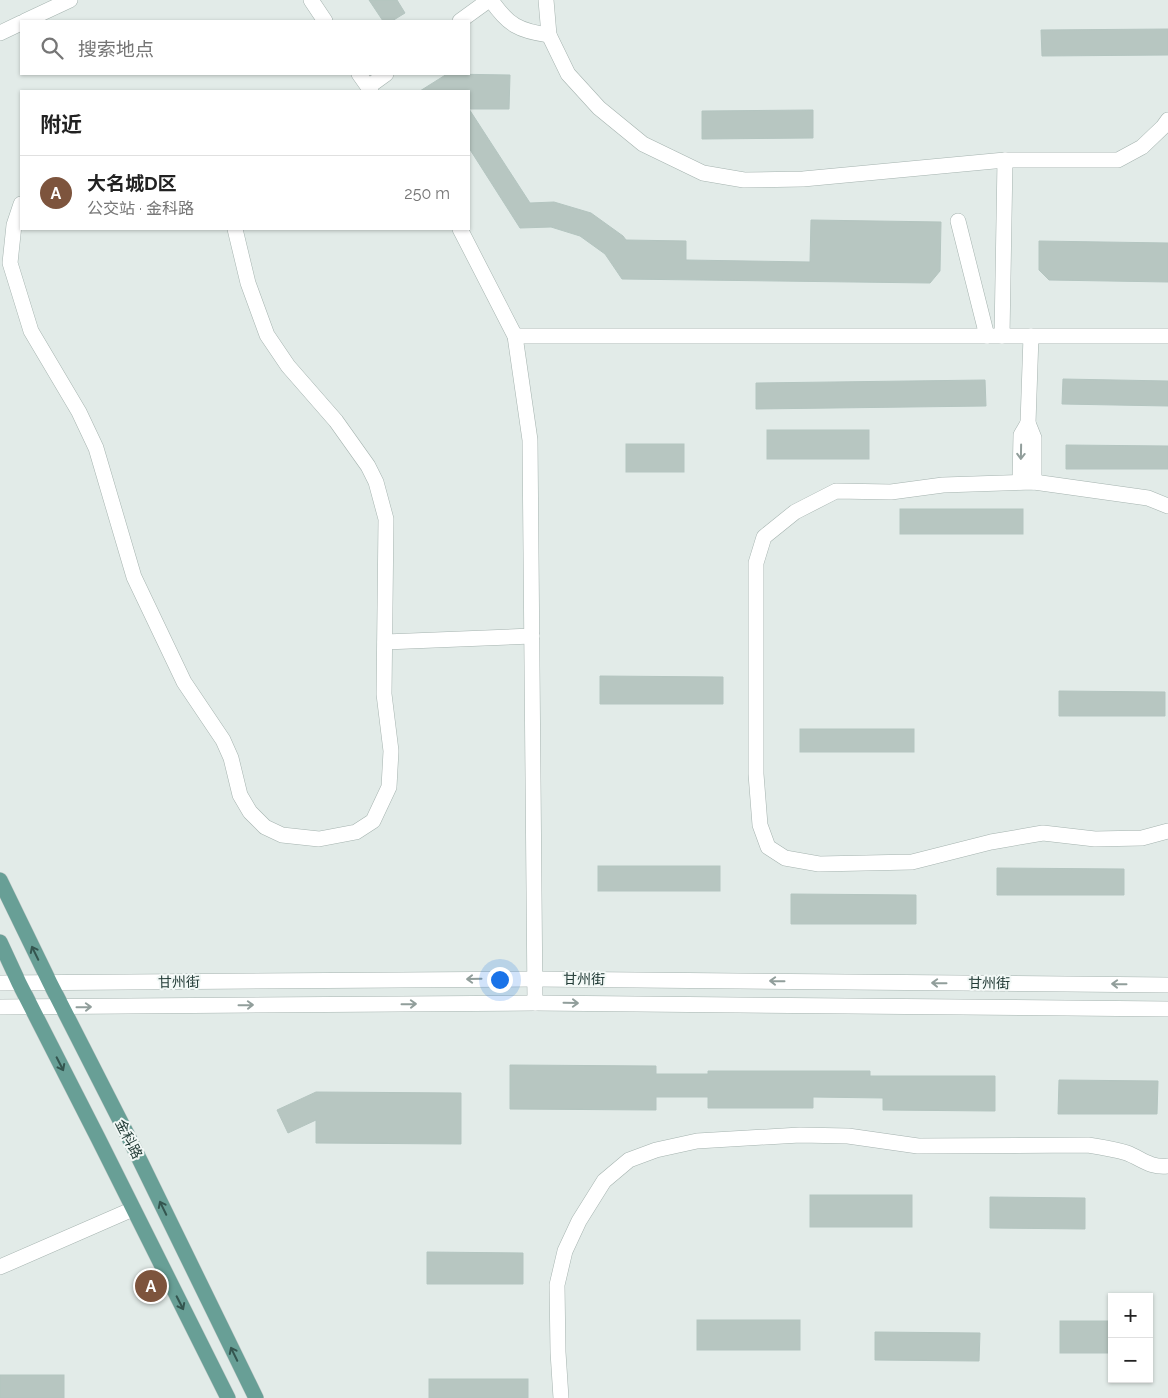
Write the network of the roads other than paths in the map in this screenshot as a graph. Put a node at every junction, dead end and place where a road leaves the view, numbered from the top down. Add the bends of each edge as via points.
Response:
1 (70, 0) edge
2 (311, 0) edge
3 (490, 0) edge
4 (546, 0) edge
5 (28, 20) edge
6 (324, 20) edge
7 (461, 20) edge
8 (20, 23) edge
9 (0, 33) edge
10 (549, 35) junction
11 (360, 75) edge
12 (385, 75) edge
13 (369, 89) edge
14 (1168, 120) edge
15 (1005, 160) junction
16 (20, 207) edge
17 (958, 221) dead end
18 (235, 230) edge
19 (461, 230) edge
20 (515, 336) junction
21 (994, 336) junction
22 (1031, 336) junction
23 (1168, 336) edge
24 (1027, 482) junction
25 (1168, 506) edge
26 (532, 636) junction
27 (385, 642) junction
28 (1168, 831) edge
29 (0, 880) edge
30 (0, 942) edge
31 (535, 979) junction
32 (0, 983) edge
33 (19, 983) junction
34 (50, 983) junction
35 (1168, 985) edge
36 (535, 1003) junction
37 (0, 1007) edge
38 (31, 1007) junction
39 (62, 1007) junction
40 (1168, 1009) edge
41 (1148, 1164) junction
42 (1168, 1166) edge
43 (1168, 1176) edge
44 (133, 1209) junction
45 (0, 1267) edge
46 (228, 1398) edge
47 (256, 1398) edge
48 (561, 1398) edge

1 - 5 street
2 - 6 street
3 - 7 street
3 - 10 street via 515,25
4 - 10 street
8 - 9 street
10 - 15 street via 568,74 599,108 643,144 703,173 744,180 803,179
11 - 13 street
12 - 13 street
14 - 15 street via 1142,147 1118,160
15 - 21 street
16 - 27 street via 14,225 10,263 31,330 96,448 134,577 184,682 223,740 240,795 264,827 282,835 318,839 356,832 372,822 389,787
17 - 21 street
18 - 27 street via 248,283 267,335 288,366 336,421 376,482 386,520
19 - 20 street
20 - 21 street
20 - 26 street via 530,440
21 - 22 street
22 - 23 street
22 - 24 street via 1028,423 1034,438
24 - 25 street via 1148,498
24 - 28 street via 891,492 836,491 795,512 764,537 756,563 756,774 760,825 768,847 786,858 819,864 912,862 1043,833 1095,839 1142,838
26 - 27 street
26 - 31 street
34 -> 29 main road, 金科路
30 - 33 main road, 金科路
31 -> 34 street, 甘州街
35 -> 31 street, 甘州街
31 - 36 street
32 - 33 street, 甘州街
33 - 34 street, 甘州街
33 - 38 main road, 金科路
34 - 39 main road, 金科路
39 -> 36 street, 甘州街
36 -> 40 street, 甘州街
37 - 38 street, 甘州街
38 - 39 street, 甘州街
38 -> 44 main road, 金科路
47 -> 39 main road, 金科路
41 - 42 street
41 - 43 street
41 - 48 street via 1128,1154 1088,1145 918,1146 848,1136 800,1135 697,1141 629,1160 604,1181 565,1251 557,1285
44 - 45 street
44 -> 46 main road, 金科路

